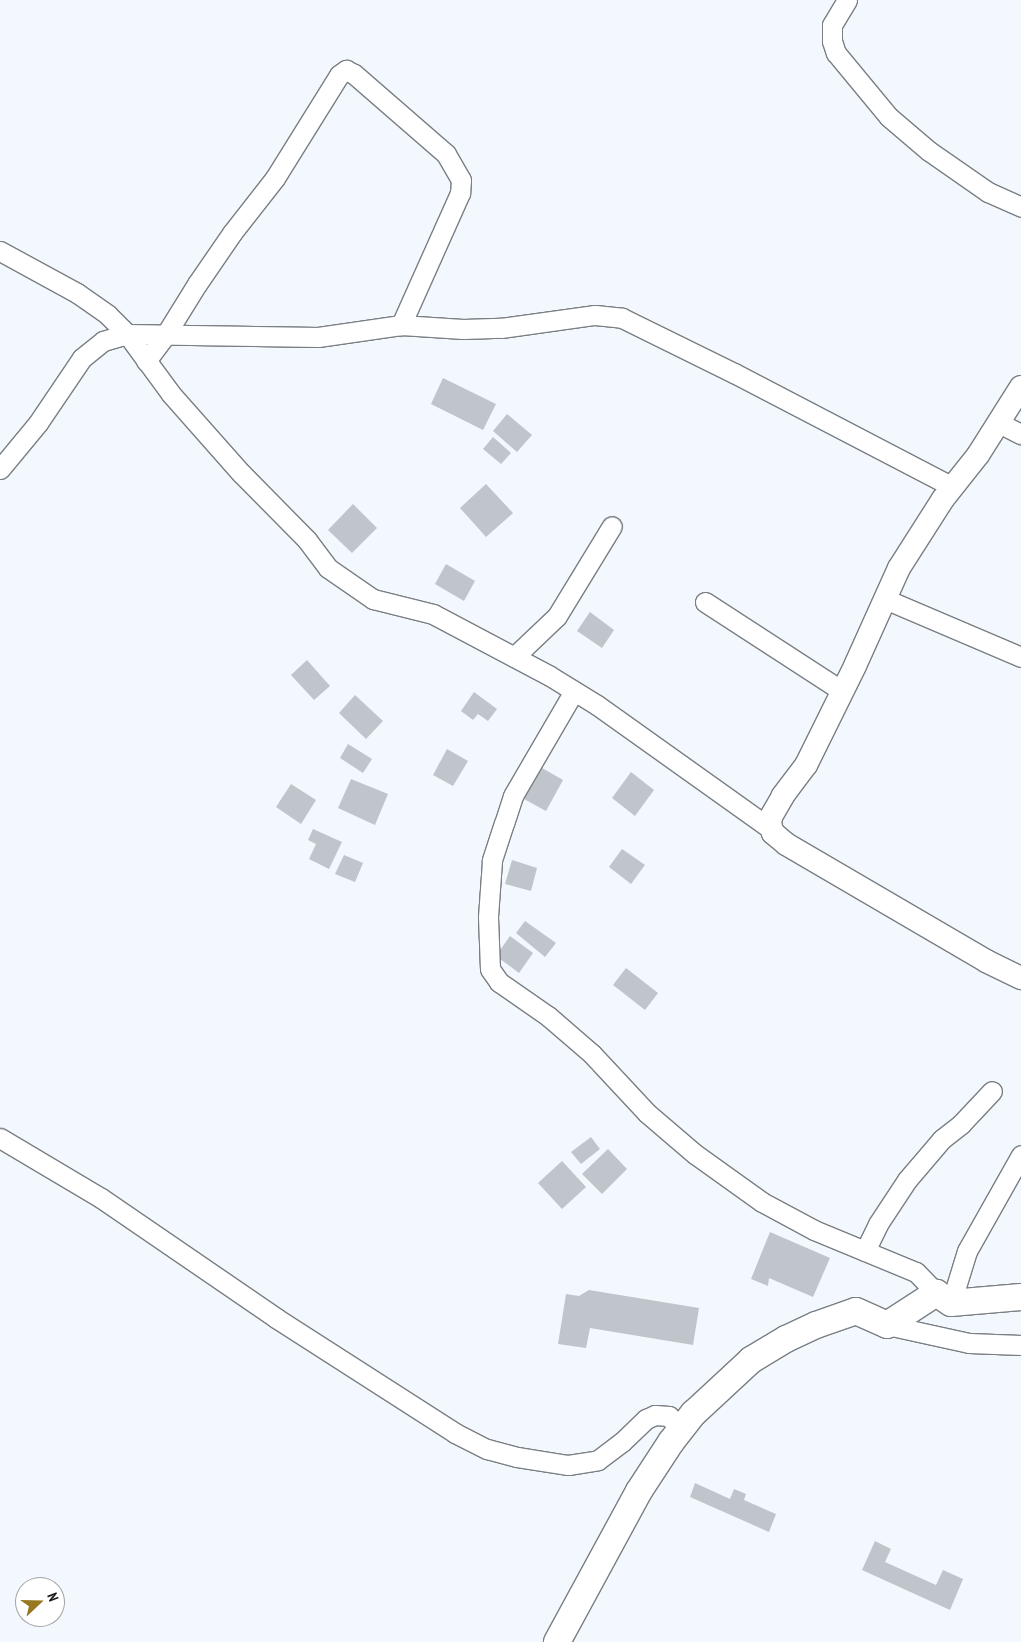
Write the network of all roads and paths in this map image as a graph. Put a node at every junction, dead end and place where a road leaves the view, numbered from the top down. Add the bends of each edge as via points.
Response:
1 (846, 0) edge
2 (1021, 207) edge
3 (0, 251) edge
4 (402, 325) junction
5 (127, 334) junction
6 (166, 334) junction
7 (146, 361) junction
8 (1021, 388) edge
9 (998, 423) junction
10 (1021, 434) edge
11 (0, 469) edge
12 (953, 487) junction
13 (612, 526) dead end
14 (885, 599) junction
15 (705, 602) dead end
16 (514, 657) junction
17 (1021, 657) edge
18 (574, 691) junction
19 (842, 691) junction
20 (772, 830) junction
21 (1021, 978) edge
22 (992, 1091) dead end
23 (0, 1138) edge
24 (1021, 1154) edge
25 (865, 1251) junction
26 (1021, 1297) edge
27 (944, 1298) junction
28 (887, 1325) junction
29 (1021, 1345) edge
30 (680, 1430) junction
31 (557, 1642) edge

1 - 2 street via 832,26 836,53 889,117 929,151 988,192
3 - 5 street via 77,293 108,315
4 - 6 street via 318,337
4 - 6 street via 460,193 461,180 446,154 346,70 339,74 275,178 196,284
4 - 12 street via 491,328 595,315 622,318 734,372
5 - 6 street
5 - 7 street
5 - 11 street via 102,341 82,358 38,423
6 - 7 street
7 - 16 street via 171,394 241,473 307,540 328,568 374,598 433,614
8 - 9 street
9 - 10 street
9 - 12 street via 978,456
12 - 14 street via 899,568
13 - 16 street via 557,616
14 - 17 street
14 - 19 street
15 - 19 street
16 - 18 street
18 - 20 street
18 - 25 street via 514,796 492,861 488,917 490,969 499,982 548,1016 592,1054 647,1113 695,1154 762,1202 814,1230
19 - 20 street via 806,765 771,818
20 - 21 street via 786,844 986,961
22 - 25 street via 942,1139 907,1180 878,1224
23 - 30 street via 101,1198 276,1318 454,1433 487,1449 568,1465 598,1460 655,1415 669,1416
24 - 27 street
25 - 27 street via 916,1272
26 - 27 main road
27 - 28 main road
28 - 29 street via 969,1343
28 - 30 main road via 856,1311 816,1324 786,1339 751,1360 718,1389
30 - 31 main road via 639,1491

